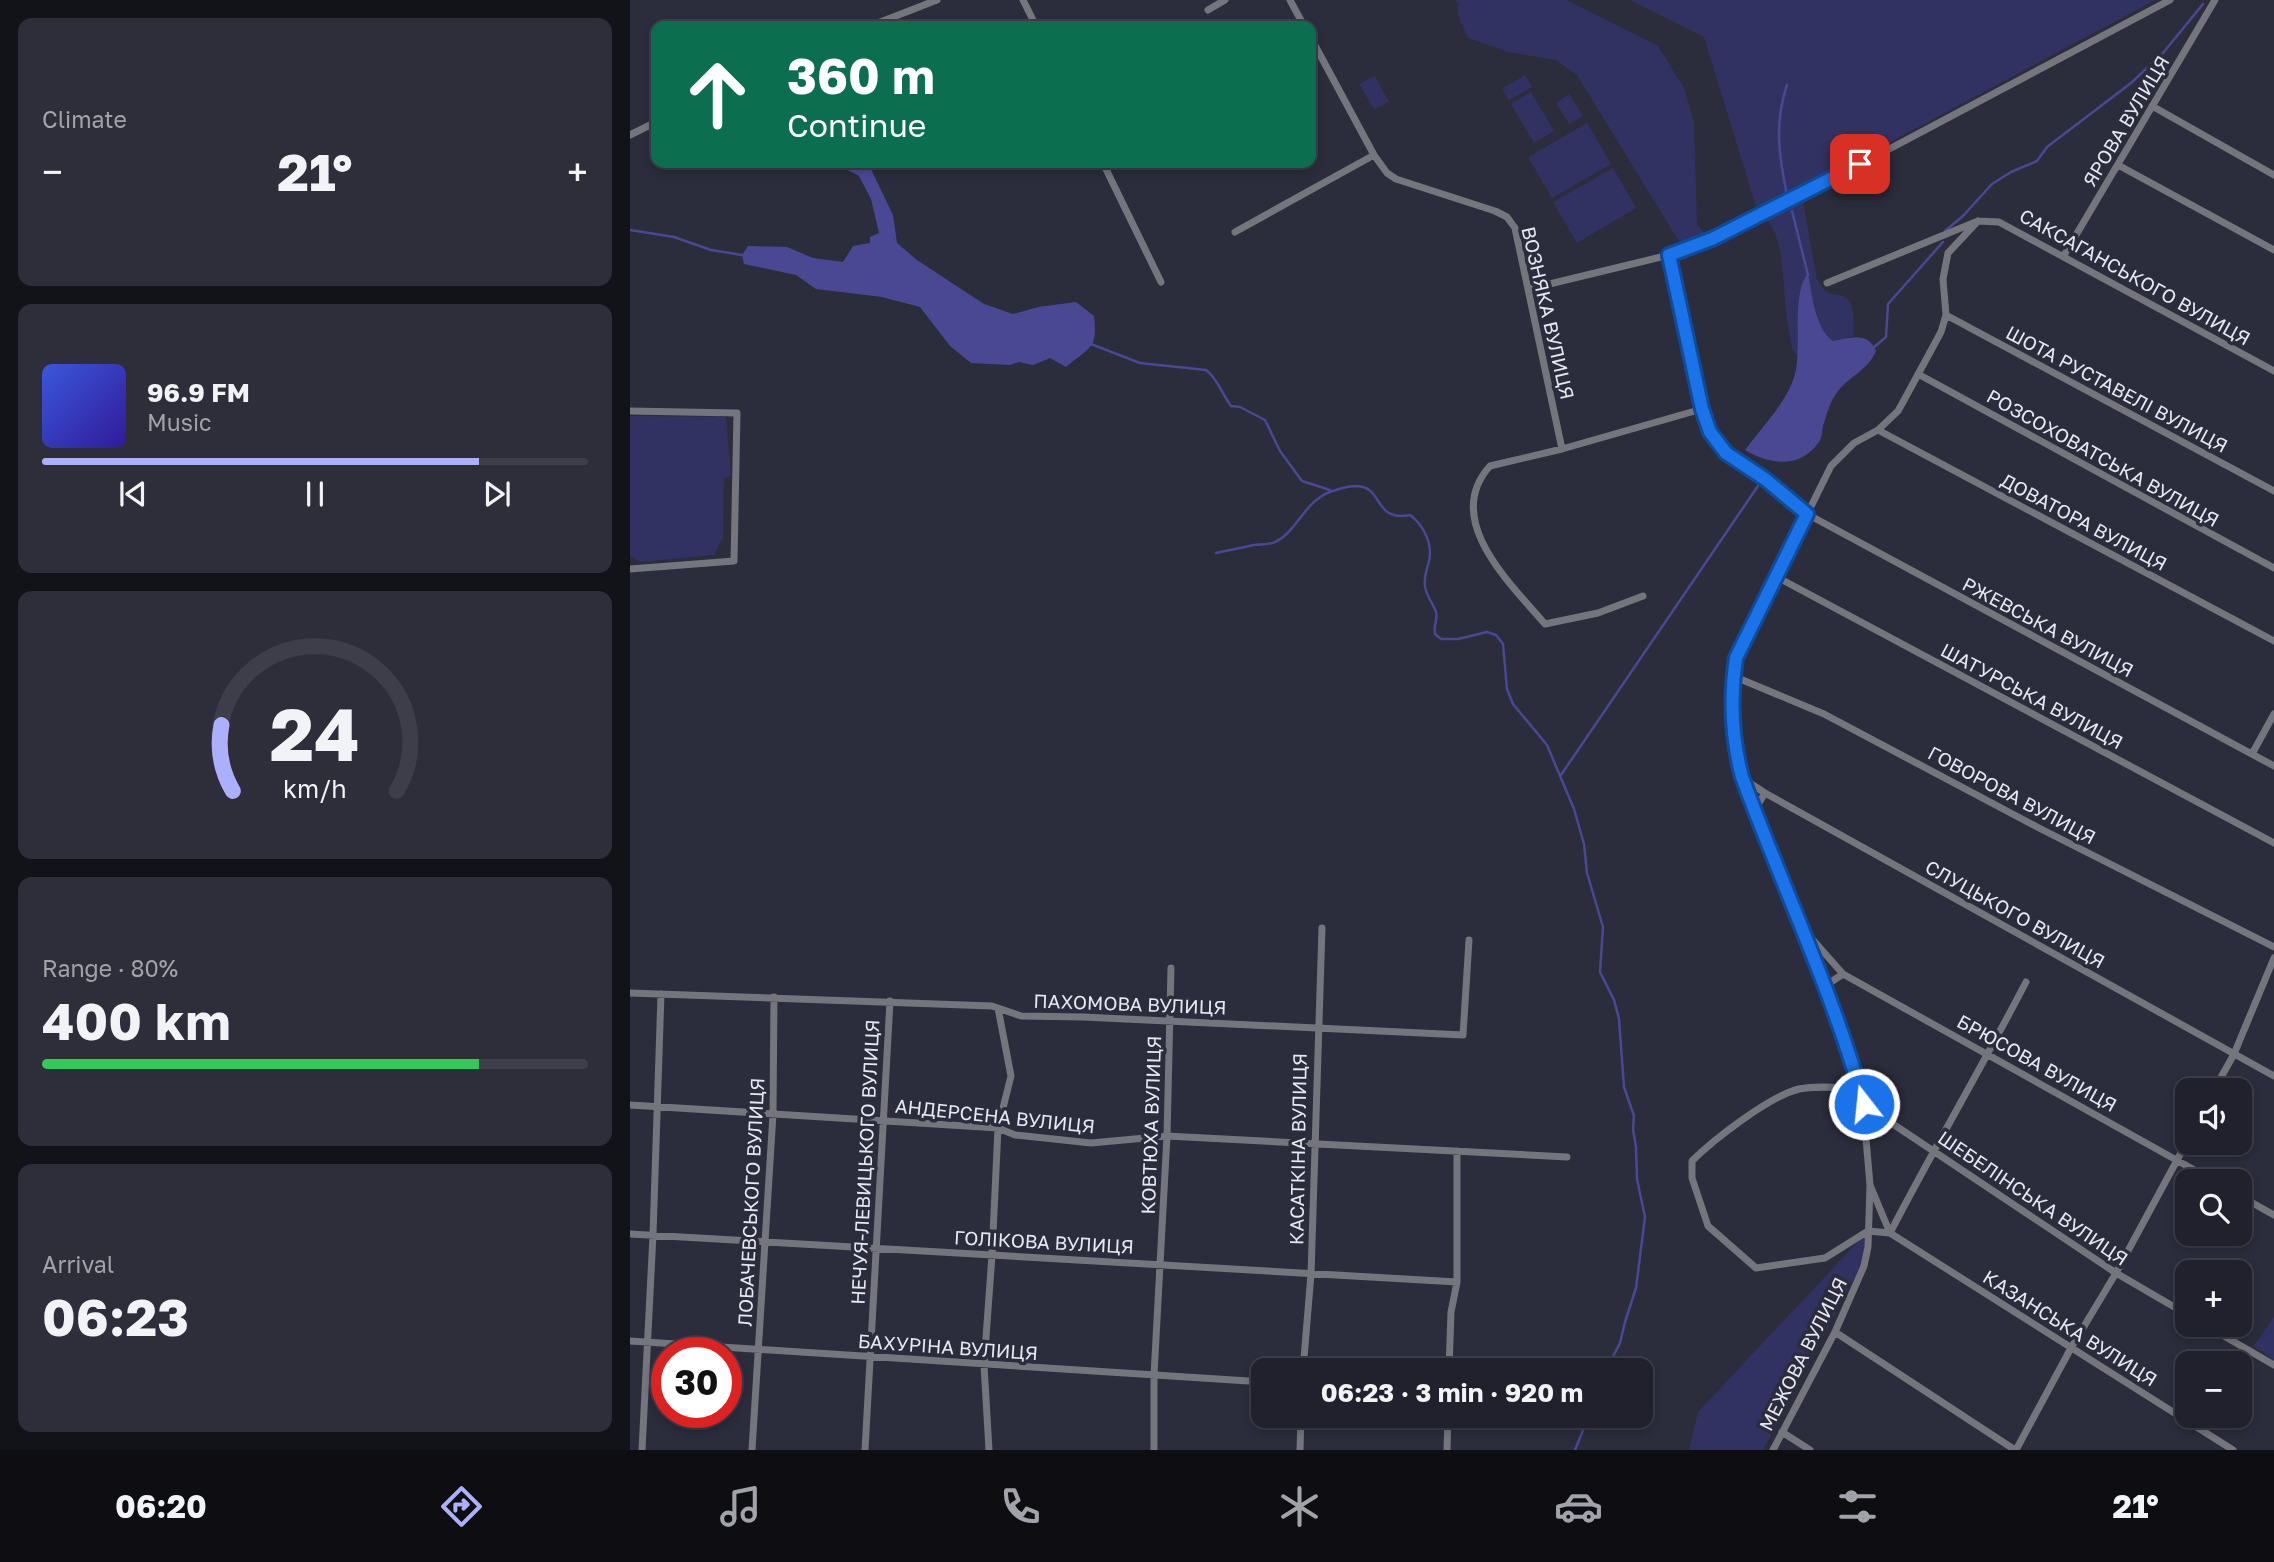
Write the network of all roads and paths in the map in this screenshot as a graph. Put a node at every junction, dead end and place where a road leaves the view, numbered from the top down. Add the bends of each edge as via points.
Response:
1 (937, 0) edge
2 (1023, 0) edge
3 (1225, 0) edge
4 (1290, 0) edge
5 (2170, 0) edge
6 (2215, 0) edge
7 (1208, 10) dead end
8 (883, 21) edge
9 (1034, 21) edge
10 (1301, 21) edge
11 (1316, 47) edge
12 (2152, 106) junction
13 (651, 124) edge
14 (630, 135) edge
15 (1374, 155) junction
16 (2118, 165) junction
17 (1105, 168) edge
18 (2274, 175) edge
19 (1978, 221) junction
20 (1235, 232) dead end
21 (2274, 250) edge
22 (1669, 255) junction
23 (2063, 257) junction
24 (1161, 282) dead end
25 (1827, 283) dead end
26 (1529, 289) junction
27 (1946, 315) junction
28 (2274, 371) edge
29 (1918, 374) junction
30 (1702, 409) junction
31 (630, 411) edge
32 (1878, 430) junction
33 (1562, 449) junction
34 (2274, 491) edge
35 (1807, 514) junction
36 (2274, 568) edge
37 (630, 569) edge
38 (1775, 576) junction
39 (1643, 596) dead end
40 (2274, 641) edge
41 (1733, 676) junction
42 (2274, 715) edge
43 (2252, 754) junction
44 (2274, 766) edge
45 (1742, 777) junction
46 (1765, 793) junction
47 (1754, 811) junction
48 (2274, 843) edge
49 (1800, 926) junction
50 (1321, 928) dead end
51 (1469, 940) dead end
52 (2274, 947) edge
53 (2274, 958) edge
54 (1171, 968) dead end
55 (1843, 974) junction
56 (2026, 982) dead end
57 (1825, 986) junction
58 (630, 993) edge
59 (661, 994) junction
60 (774, 997) junction
61 (890, 1001) junction
62 (998, 1008) junction
63 (1170, 1020) junction
64 (1317, 1027) junction
65 (1989, 1054) junction
66 (2234, 1054) junction
67 (2274, 1076) edge
68 (2221, 1078) edge
69 (1859, 1089) junction
70 (1864, 1104) junction
71 (630, 1105) edge
72 (658, 1107) junction
73 (773, 1114) junction
74 (885, 1120) junction
75 (998, 1128) junction
76 (1167, 1136) junction
77 (1313, 1143) junction
78 (1933, 1150) junction
79 (1457, 1151) junction
80 (2180, 1155) edge
81 (1567, 1157) dead end
82 (2177, 1160) junction
83 (2193, 1169) edge
84 (1870, 1185) junction
85 (2252, 1203) edge
86 (2273, 1214) edge
87 (1868, 1231) junction
88 (1890, 1233) junction
89 (630, 1234) edge
90 (653, 1235) junction
91 (764, 1242) junction
92 (876, 1248) junction
93 (992, 1255) junction
94 (1161, 1265) junction
95 (2116, 1273) junction
96 (1311, 1274) junction
97 (1457, 1282) junction
98 (2175, 1307) edge
99 (1835, 1332) junction
100 (2226, 1337) edge
101 (630, 1341) edge
102 (645, 1342) junction
103 (2071, 1348) junction
104 (759, 1351) junction
105 (869, 1358) junction
106 (1304, 1358) edge
107 (1449, 1358) edge
108 (984, 1365) junction
109 (2274, 1365) edge
110 (1154, 1375) junction
111 (1251, 1381) edge
112 (1301, 1428) edge
113 (1448, 1428) edge
114 (1782, 1432) junction
115 (642, 1450) edge
116 (752, 1450) edge
117 (864, 1450) edge
118 (989, 1450) edge
119 (1154, 1450) edge
120 (1300, 1450) edge
121 (1447, 1450) edge
122 (1773, 1450) edge
123 (1811, 1450) edge
124 (2015, 1450) edge
125 (2232, 1450) edge

1 - 8 street
2 - 9 street
3 - 7 street
4 - 10 street
5 - 22 street via 1812,190
6 - 12 street, ЯРОВА ВУЛИЦЯ
11 - 15 street, ВОЗНЯКА ВУЛИЦЯ
12 - 16 street, ЯРОВА ВУЛИЦЯ
12 - 18 street
13 - 14 street
15 - 20 street
15 - 26 street, ВОЗНЯКА ВУЛИЦЯ via 1396,179 1507,217 1518,239
16 - 21 street
16 - 23 street, ЯРОВА ВУЛИЦЯ
17 - 24 street
19 - 23 street, САКСАГАНСЬКОГО ВУЛИЦЯ via 1999,222
19 - 25 street
19 - 27 street via 1948,253 1943,279
22 - 26 street
22 - 30 street, РЖЕВСЬКА ВУЛИЦЯ
23 - 28 street, САКСАГАНСЬКОГО ВУЛИЦЯ
26 - 33 street, ВОЗНЯКА ВУЛИЦЯ
27 - 29 street
27 - 34 street, ШОТА РУСТАВЕЛІ ВУЛИЦЯ
29 - 32 street via 1898,411
29 - 36 street, РОЗСОХОВАТСЬКА ВУЛИЦЯ
30 - 33 street
30 - 35 street, РЖЕВСЬКА ВУЛИЦЯ via 1710,432 1726,453
31 - 37 street via 737,413 734,561
32 - 35 street via 1841,454
32 - 40 street, ДОВАТОРА ВУЛИЦЯ
33 - 39 street via 1490,466 1482,475 1474,507 1479,535 1492,561 1545,624 1598,613
35 - 38 street
35 - 43 street, РЖЕВСЬКА ВУЛИЦЯ
38 - 41 street via 1742,642
38 - 48 street, ШАТУРСЬКА ВУЛИЦЯ
41 - 45 street via 1734,741
41 - 52 street, ГОВОРОВА ВУЛИЦЯ via 1824,714
42 - 43 street
43 - 44 street, РЖЕВСЬКА ВУЛИЦЯ
45 - 46 street, СЛУЦЬКОГО ВУЛИЦЯ
45 - 47 street
46 - 47 street
46 - 66 street, СЛУЦЬКОГО ВУЛИЦЯ
47 - 49 street
49 - 55 street, БРЮСОВА ВУЛИЦЯ
49 - 57 street
50 - 64 street, КАСАТКІНА ВУЛИЦЯ
51 - 64 street, ПАХОМОВА ВУЛИЦЯ via 1463,1035
53 - 66 street
54 - 63 street, КОВТЮХА ВУЛИЦЯ
55 - 57 street
55 - 65 street, БРЮСОВА ВУЛИЦЯ
56 - 65 street
57 - 69 street
58 - 59 street, ПАХОМОВА ВУЛИЦЯ
59 - 60 street, ПАХОМОВА ВУЛИЦЯ
59 - 72 street
60 - 61 street, ПАХОМОВА ВУЛИЦЯ
60 - 73 street, ЛОБАЧЕВСЬКОГО ВУЛИЦЯ
61 - 62 street, ПАХОМОВА ВУЛИЦЯ
61 - 74 street, НЕЧУЯ-ЛЕВИЦЬКОГО ВУЛИЦЯ
62 - 63 street, ПАХОМОВА ВУЛИЦЯ via 1021,1016
62 - 75 street via 1010,1076
63 - 64 street, ПАХОМОВА ВУЛИЦЯ
63 - 76 street, КОВТЮХА ВУЛИЦЯ
64 - 77 street, КАСАТКІНА ВУЛИЦЯ
65 - 78 street
65 - 82 street, БРЮСОВА ВУЛИЦЯ
66 - 67 street, СЛУЦЬКОГО ВУЛИЦЯ
66 - 68 street
69 - 70 street
69 - 87 street via 1801,1089 1777,1097 1709,1144 1692,1161 1692,1178 1707,1226 1756,1268 1825,1258
70 - 78 street, ШЕБЕЛІНСЬКА ВУЛИЦЯ
70 - 84 street
71 - 72 street, АНДЕРСЕНА ВУЛИЦЯ
72 - 73 street, АНДЕРСЕНА ВУЛИЦЯ
72 - 90 street
73 - 74 street, АНДЕРСЕНА ВУЛИЦЯ
73 - 91 street, ЛОБАЧЕВСЬКОГО ВУЛИЦЯ
74 - 75 street, АНДЕРСЕНА ВУЛИЦЯ
74 - 92 street, НЕЧУЯ-ЛЕВИЦЬКОГО ВУЛИЦЯ
75 - 76 street, АНДЕРСЕНА ВУЛИЦЯ via 1015,1135 1091,1143
75 - 93 street
76 - 77 street, АНДЕРСЕНА ВУЛИЦЯ
76 - 94 street, КОВТЮХА ВУЛИЦЯ
77 - 79 street, АНДЕРСЕНА ВУЛИЦЯ
77 - 96 street, КАСАТКІНА ВУЛИЦЯ
78 - 88 street
78 - 95 street, ШЕБЕЛІНСЬКА ВУЛИЦЯ
79 - 81 street, АНДЕРСЕНА ВУЛИЦЯ
79 - 97 street
80 - 82 street
82 - 83 street, БРЮСОВА ВУЛИЦЯ
82 - 95 street
84 - 87 street
84 - 88 street
85 - 86 street
87 - 88 street, КАЗАНСЬКА ВУЛИЦЯ
87 - 99 street, МЕЖОВА ВУЛИЦЯ via 1864,1266
88 - 103 street, КАЗАНСЬКА ВУЛИЦЯ
89 - 90 street, ГОЛІКОВА ВУЛИЦЯ
90 - 91 street, ГОЛІКОВА ВУЛИЦЯ
90 - 102 street
91 - 92 street, ГОЛІКОВА ВУЛИЦЯ
91 - 104 street, ЛОБАЧЕВСЬКОГО ВУЛИЦЯ
92 - 93 street, ГОЛІКОВА ВУЛИЦЯ
92 - 105 street, НЕЧУЯ-ЛЕВИЦЬКОГО ВУЛИЦЯ
93 - 94 street, ГОЛІКОВА ВУЛИЦЯ
93 - 108 street
94 - 96 street, ГОЛІКОВА ВУЛИЦЯ
94 - 110 street, КОВТЮХА ВУЛИЦЯ
95 - 98 street, ШЕБЕЛІНСЬКА ВУЛИЦЯ
95 - 103 street
96 - 97 street, ГОЛІКОВА ВУЛИЦЯ
96 - 106 street, КАСАТКІНА ВУЛИЦЯ
97 - 107 street
99 - 114 street, МЕЖОВА ВУЛИЦЯ
99 - 124 street
100 - 109 street
101 - 102 street, БАХУРІНА ВУЛИЦЯ
102 - 104 street, БАХУРІНА ВУЛИЦЯ
102 - 115 street
103 - 124 street
103 - 125 street, КАЗАНСЬКА ВУЛИЦЯ
104 - 105 street, БАХУРІНА ВУЛИЦЯ
104 - 116 street, ЛОБАЧЕВСЬКОГО ВУЛИЦЯ
105 - 108 street, БАХУРІНА ВУЛИЦЯ
105 - 117 street, НЕЧУЯ-ЛЕВИЦЬКОГО ВУЛИЦЯ
108 - 110 street, БАХУРІНА ВУЛИЦЯ
108 - 118 street
110 - 111 street, БАХУРІНА ВУЛИЦЯ
110 - 119 street, КОВТЮХА ВУЛИЦЯ
112 - 120 street
113 - 121 street
114 - 122 street, МЕЖОВА ВУЛИЦЯ
114 - 123 street

